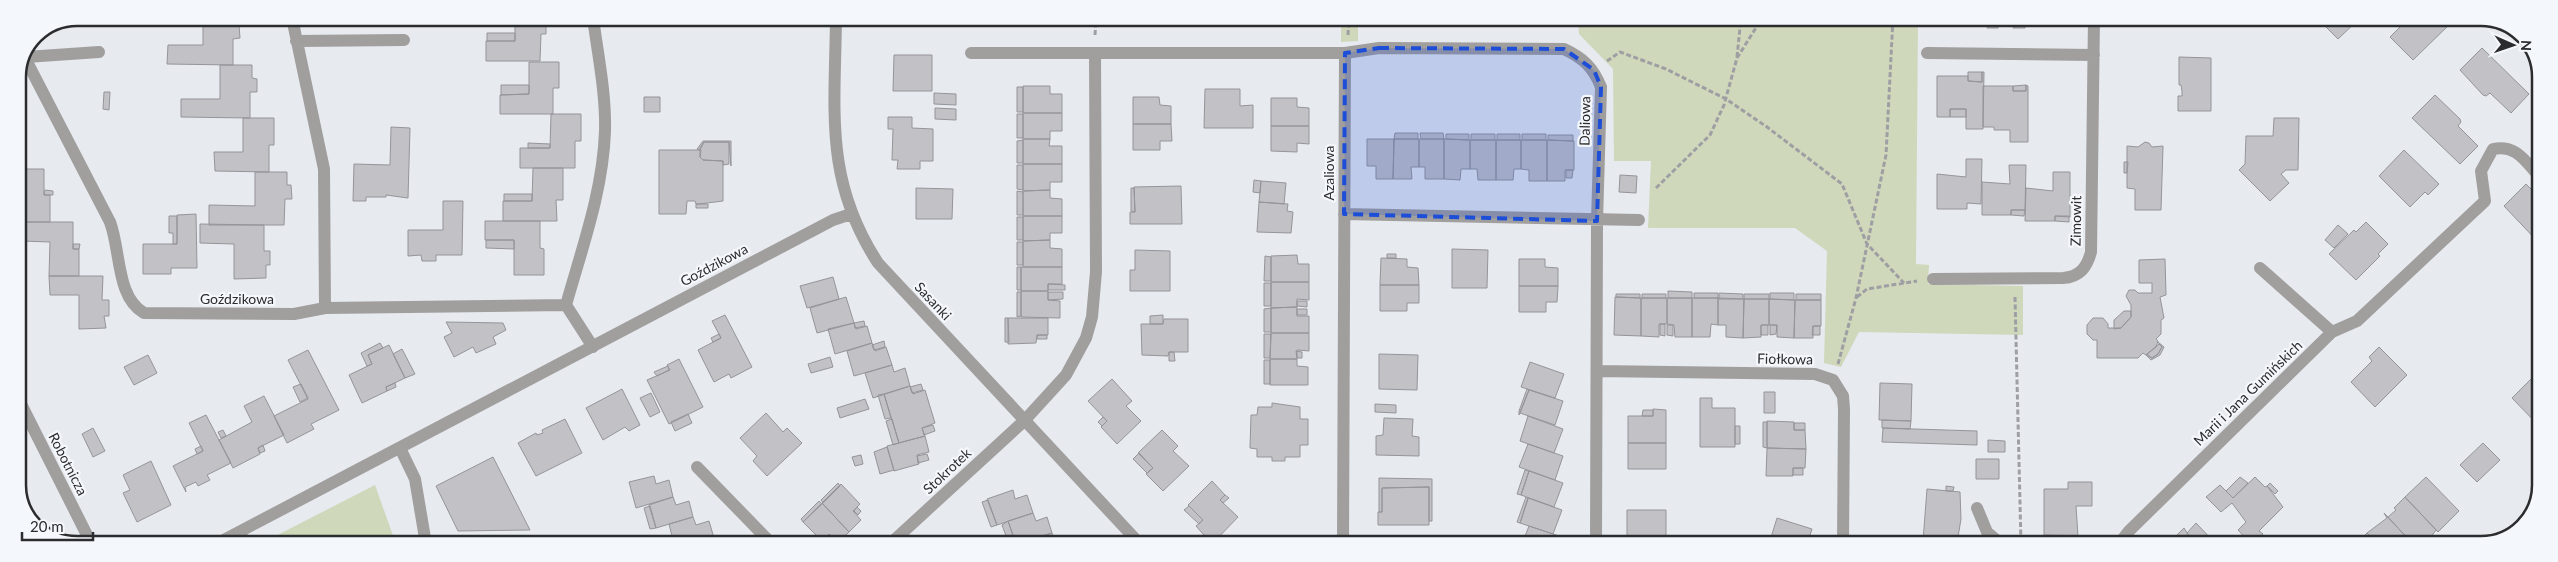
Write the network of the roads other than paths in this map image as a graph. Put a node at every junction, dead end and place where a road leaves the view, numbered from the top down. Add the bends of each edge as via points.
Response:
1 (293, 26) edge
2 (593, 26) edge
3 (836, 26) edge
4 (2094, 26) edge
5 (404, 40) dead end
6 (296, 41) junction
7 (99, 52) dead end
8 (1095, 53) junction
9 (1345, 53) junction
10 (1928, 53) dead end
11 (971, 54) dead end
12 (2094, 55) junction
13 (30, 58) edge
14 (28, 63) edge
15 (2532, 169) edge
16 (851, 214) junction
17 (1344, 214) junction
18 (1598, 220) junction
19 (1639, 220) dead end
20 (2260, 268) dead end
21 (1934, 279) road end
22 (566, 305) junction
23 (325, 308) junction
24 (2332, 332) junction
25 (593, 347) junction
26 (1597, 371) junction
27 (26, 414) edge
28 (1024, 421) junction
29 (400, 448) junction
30 (698, 467) dead end
31 (1976, 508) dead end
32 (87, 536) edge
33 (246, 536) edge
34 (425, 536) edge
35 (764, 536) edge
36 (899, 536) edge
37 (1132, 536) edge
38 (1342, 536) edge
39 (1596, 536) edge
40 (1843, 536) edge
41 (1992, 536) edge
42 (2125, 536) edge

1 - 6 street
2 - 22 street via 604,102 602,170
3 - 16 street, Sasanki via 835,137 838,165
4 - 12 street, Zimowit
5 - 6 street
6 - 23 street via 324,169
7 - 13 street
8 - 9 street
8 - 11 street
8 - 28 street via 1096,272 1092,317 1086,338 1070,369
9 - 17 street, Azaliowa
9 - 18 street, Daliowa via 1379,48 1564,49 1581,57 1594,70 1601,87
10 - 12 street
12 - 21 street, Zimowit via 2091,252 2088,260 2071,278
14 - 23 street, Goździkowa via 110,222 118,246 126,295 136,308 153,314 294,314
15 - 24 street via 2514,150 2504,147 2492,149 2482,171 2485,201 2357,321
16 - 25 street, Goździkowa via 833,220
16 - 28 street, Sasanki via 878,263
17 - 18 street
17 - 38 street, Azaliowa
18 - 19 street
18 - 26 street, Daliowa
20 - 24 street
22 - 23 street, Goździkowa
22 - 25 street
24 - 42 street, Marii i Jana Gumińskich
25 - 29 street, Goździkowa
26 - 39 street, Daliowa
26 - 40 street, Fiołkowa via 1815,374 1833,380 1841,392 1844,409
27 - 32 street, Robotnicza
28 - 36 street, Stokrotek
28 - 37 street, Sasanki
29 - 33 street, Goździkowa
29 - 34 street via 415,479
30 - 35 street
31 - 41 street

